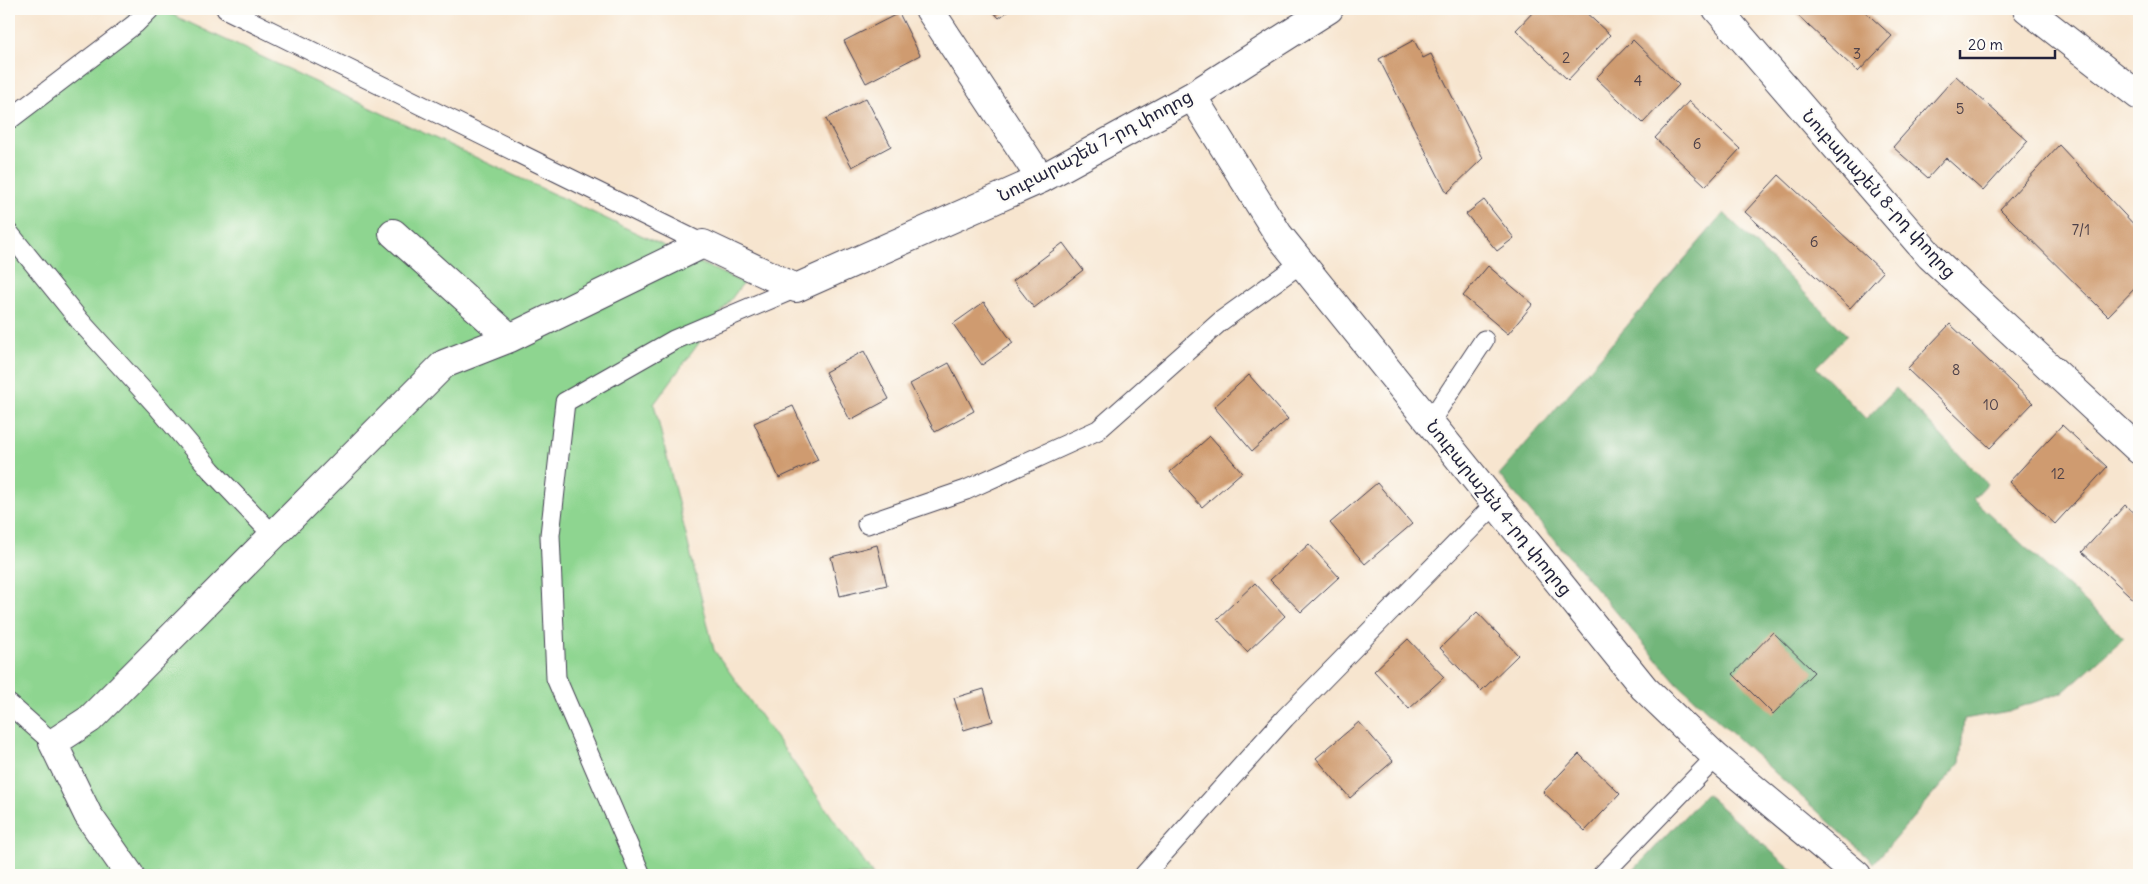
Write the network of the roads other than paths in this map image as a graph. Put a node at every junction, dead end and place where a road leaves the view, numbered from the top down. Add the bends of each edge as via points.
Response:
1 (150, 9) edge
2 (226, 9) edge
3 (929, 9) edge
4 (1329, 9) edge
5 (1717, 9) edge
6 (2027, 9) edge
7 (1192, 96) junction
8 (2139, 96) edge
9 (9, 120) edge
10 (1041, 179) junction
11 (9, 233) edge
12 (393, 233) dead end
13 (703, 244) junction
14 (1301, 263) junction
15 (796, 288) junction
16 (510, 338) junction
17 (1484, 340) dead end
18 (1429, 423) junction
19 (2139, 450) edge
20 (1495, 504) junction
21 (867, 524) dead end
22 (273, 535) junction
23 (9, 704) edge
24 (53, 743) junction
25 (1716, 757) junction
26 (130, 875) edge
27 (642, 875) edge
28 (1144, 875) edge
29 (1602, 875) edge
30 (1857, 875) edge

1 - 9 lane via 135,24
2 - 13 lane
3 - 10 street
4 - 7 street, Նուբարաշեն 7-րդ փողոց
5 - 19 street, Նուբարաշեն 8-րդ փողոց via 1930,256
6 - 8 street
7 - 10 street, Նուբարաշեն 7-րդ փողոց
7 - 14 street, Նուբարաշեն 4-րդ փողոց via 1278,234
10 - 15 street, Նուբարաշեն 7-րդ փողոց
11 - 22 lane via 80,321 211,470
12 - 16 street
13 - 15 street
13 - 16 street
14 - 18 street, Նուբարաշեն 4-րդ փողոց
14 - 21 lane via 1221,321 1098,430 966,490
15 - 27 lane via 674,340 565,402 550,536 556,678
16 - 22 street via 444,364
17 - 18 lane
18 - 20 street, Նուբարաշեն 4-րդ փողոց
20 - 25 street, Նուբարաշեն 4-րդ փողոց via 1644,688
20 - 28 lane via 1285,718
22 - 24 street via 90,719
23 - 24 lane
24 - 26 street via 88,815
25 - 29 lane
25 - 30 street, Նուբարաշեն 4-րդ փողոց

